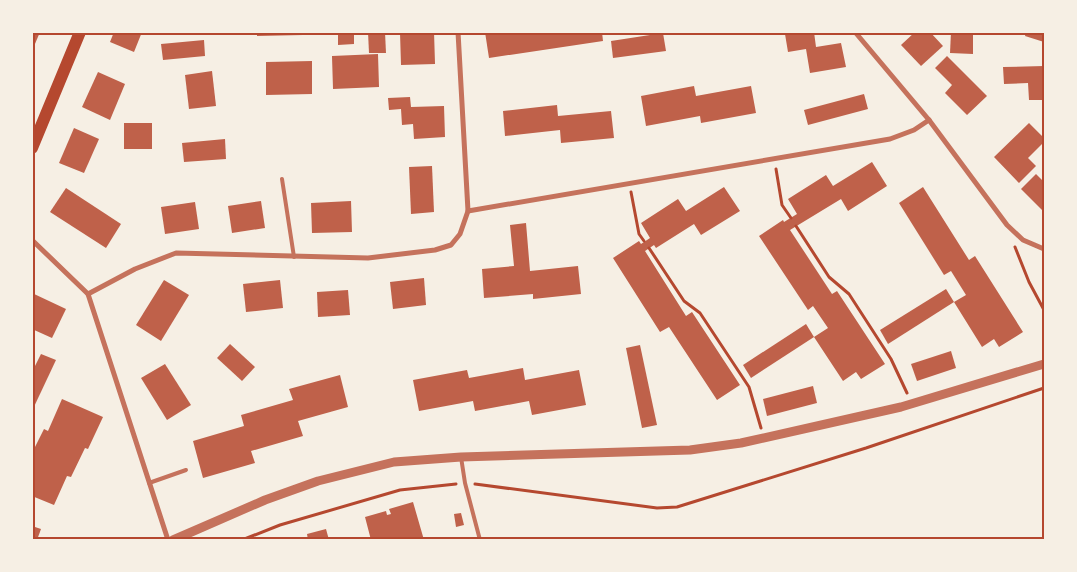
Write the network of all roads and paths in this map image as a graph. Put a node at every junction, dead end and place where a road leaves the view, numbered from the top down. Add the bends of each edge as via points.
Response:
1 (80, 32) edge
2 (458, 32) edge
3 (855, 32) edge
4 (929, 120) junction
5 (32, 148) edge
6 (775, 159) junction
7 (282, 179) dead end
8 (630, 184) junction
9 (468, 211) junction
10 (791, 218) dead end
11 (796, 226) dead end
12 (32, 240) edge
13 (644, 241) dead end
14 (649, 248) dead end
15 (1044, 249) edge
16 (294, 257) junction
17 (1025, 272) dead end
18 (88, 294) junction
19 (1044, 310) edge
20 (1044, 364) edge
21 (1044, 388) edge
22 (912, 404) junction
23 (764, 438) junction
24 (461, 457) junction
25 (186, 470) dead end
26 (465, 483) junction
27 (149, 484) junction
28 (168, 540) edge
29 (173, 540) edge
30 (242, 540) edge
31 (480, 540) edge

1 - 5 main road
2 - 9 street
3 - 4 street
4 - 6 street via 890,139
4 - 15 street via 1007,225 1023,240
6 - 8 street
6 - 10 path via 782,205
7 - 16 lane
8 - 9 street
8 - 13 path via 639,234
9 - 16 street via 460,234 451,245 435,250 368,258
11 - 22 path via 829,277 849,294 891,359
12 - 18 street
14 - 23 path via 684,301 700,313 749,387
16 - 18 street via 176,253 135,269
17 - 19 path
18 - 27 street
20 - 22 street
21 - 26 path via 677,507 657,508
22 - 23 street
23 - 24 street via 690,450
24 - 26 lane
24 - 29 street via 394,462 318,482 265,500
25 - 27 lane
26 - 30 path via 400,490 280,525
26 - 31 lane
27 - 28 street

